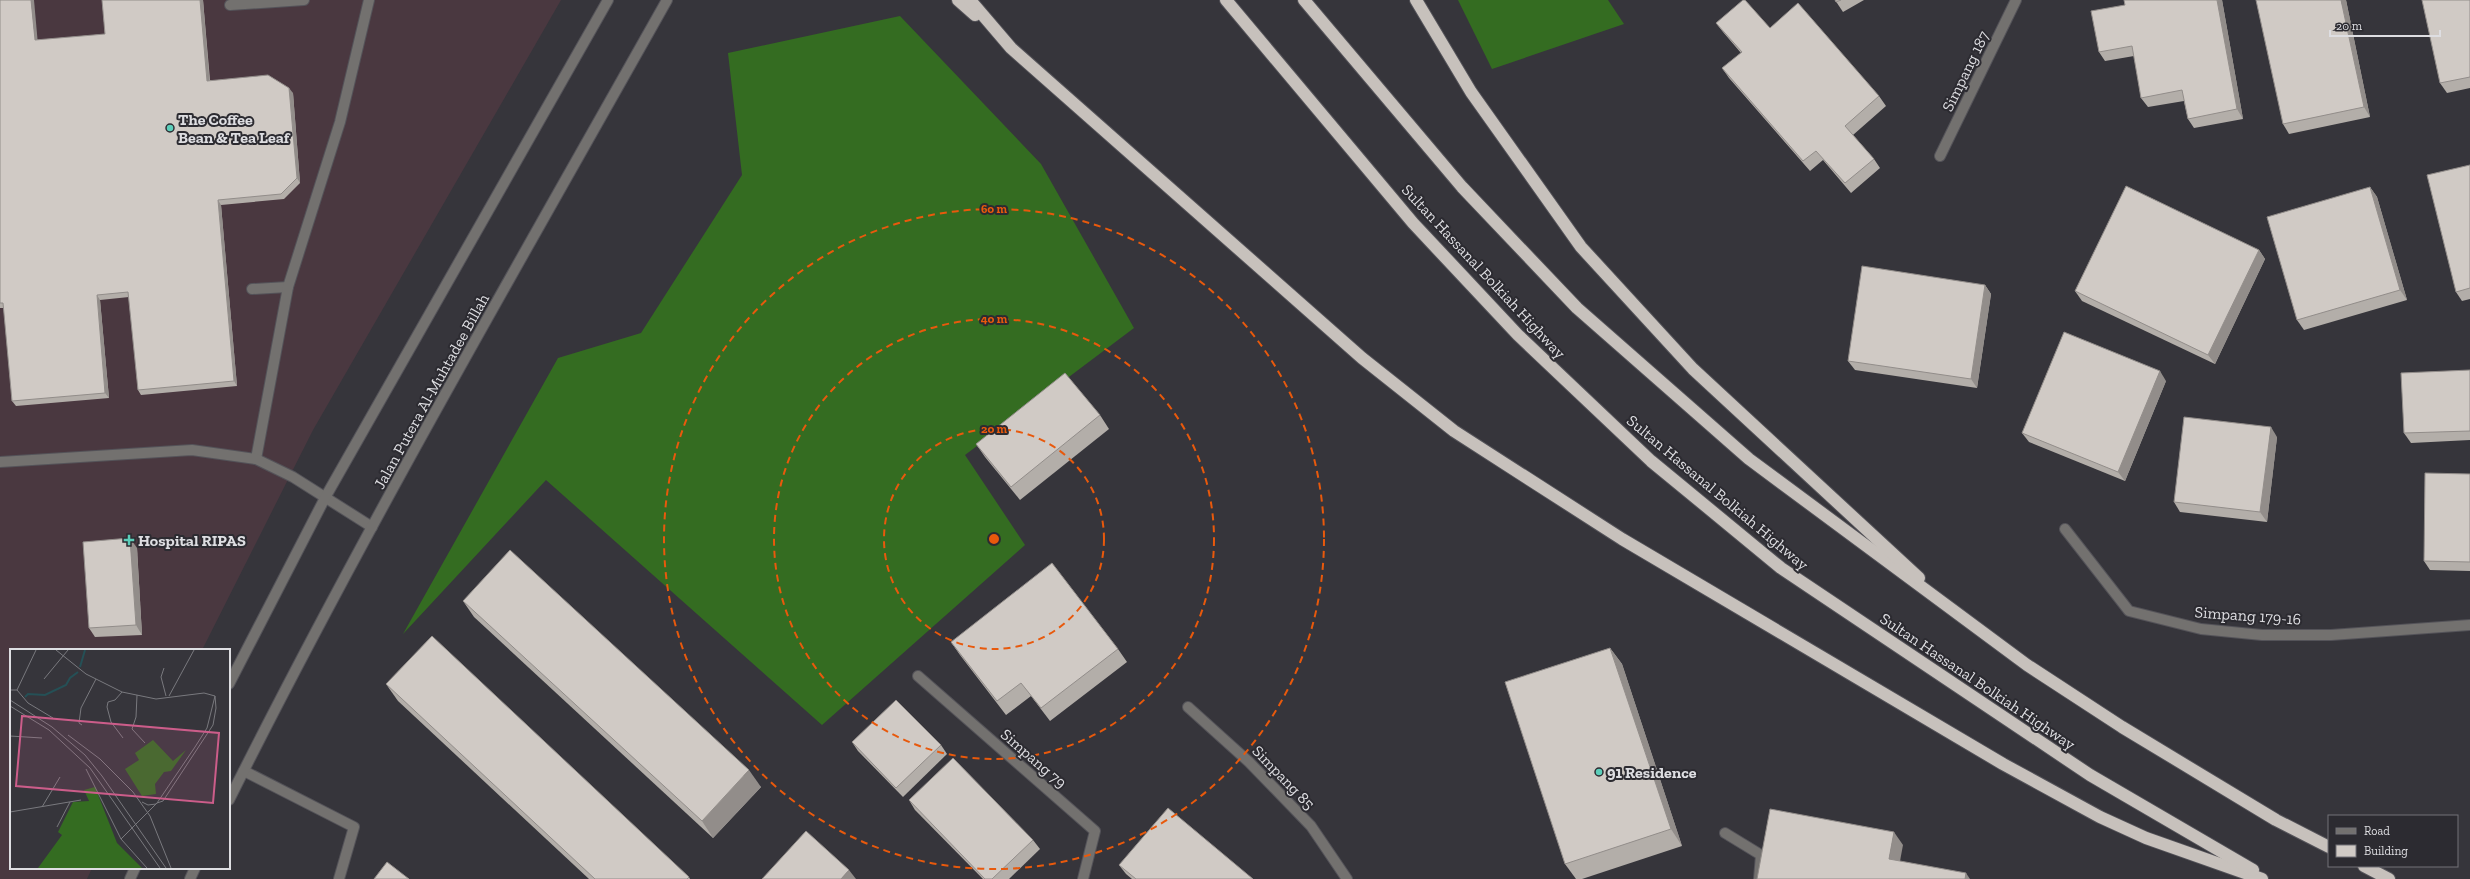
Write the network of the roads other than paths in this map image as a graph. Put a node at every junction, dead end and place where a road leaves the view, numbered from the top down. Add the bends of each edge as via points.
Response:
1 (304, 0) edge
2 (369, 0) edge
3 (608, 0) edge
4 (667, 0) edge
5 (958, 0) edge
6 (970, 0) edge
7 (1226, 0) edge
8 (1304, 0) edge
9 (1416, 0) edge
10 (2016, 0) edge
11 (230, 5) dead end
12 (1011, 48) junction
13 (1940, 156) dead end
14 (288, 287) junction
15 (252, 289) dead end
16 (256, 459) junction
17 (0, 462) edge
18 (326, 496) junction
19 (372, 527) junction
20 (2065, 529) dead end
21 (1967, 622) junction
22 (2470, 625) edge
23 (918, 676) dead end
24 (230, 682) edge
25 (1188, 707) dead end
26 (244, 771) junction
27 (230, 798) edge
28 (1725, 833) dead end
29 (2328, 847) edge
30 (2366, 867) edge
31 (135, 869) edge
32 (195, 869) edge
33 (130, 879) edge
34 (190, 879) edge
35 (339, 879) edge
36 (1083, 879) edge
37 (1347, 879) edge
38 (1759, 879) edge
39 (2262, 879) edge
40 (2268, 879) edge
41 (2389, 879) edge

1 - 11 street
2 - 14 street via 340,122
3 - 18 street
4 - 19 street, Jalan Putera Al-Muhtadee Billah
5 - 12 highway
6 - 12 highway
7 - 40 highway, Sultan Hassanal Bolkiah Highway via 1413,223 1518,335 1652,461 1781,568 1928,668 2090,775
8 - 21 highway via 1462,187 1577,308 1749,459
9 - 21 highway via 1470,92 1581,247 1693,369
10 - 13 street, Simpang 187
12 - 39 highway via 1362,358 1460,435 1622,539 2003,764 2146,838
14 - 15 street
14 - 16 street
16 - 17 street via 192,450
16 - 18 street
18 - 19 street
18 - 24 street
19 - 26 street, Jalan Putera Al-Muhtadee Billah
20 - 22 street, Simpang 179-16 via 2129,611 2201,629 2262,635 2331,635
21 - 29 highway via 2122,727 2276,820
23 - 36 street, Simpang 79 via 1095,831
25 - 37 street, Simpang 85 via 1249,762 1311,826
26 - 27 street, Jalan Putera Al-Muhtadee Billah
26 - 35 street via 354,827
28 - 38 street via 1761,855
30 - 41 highway
31 - 33 street
32 - 34 street

